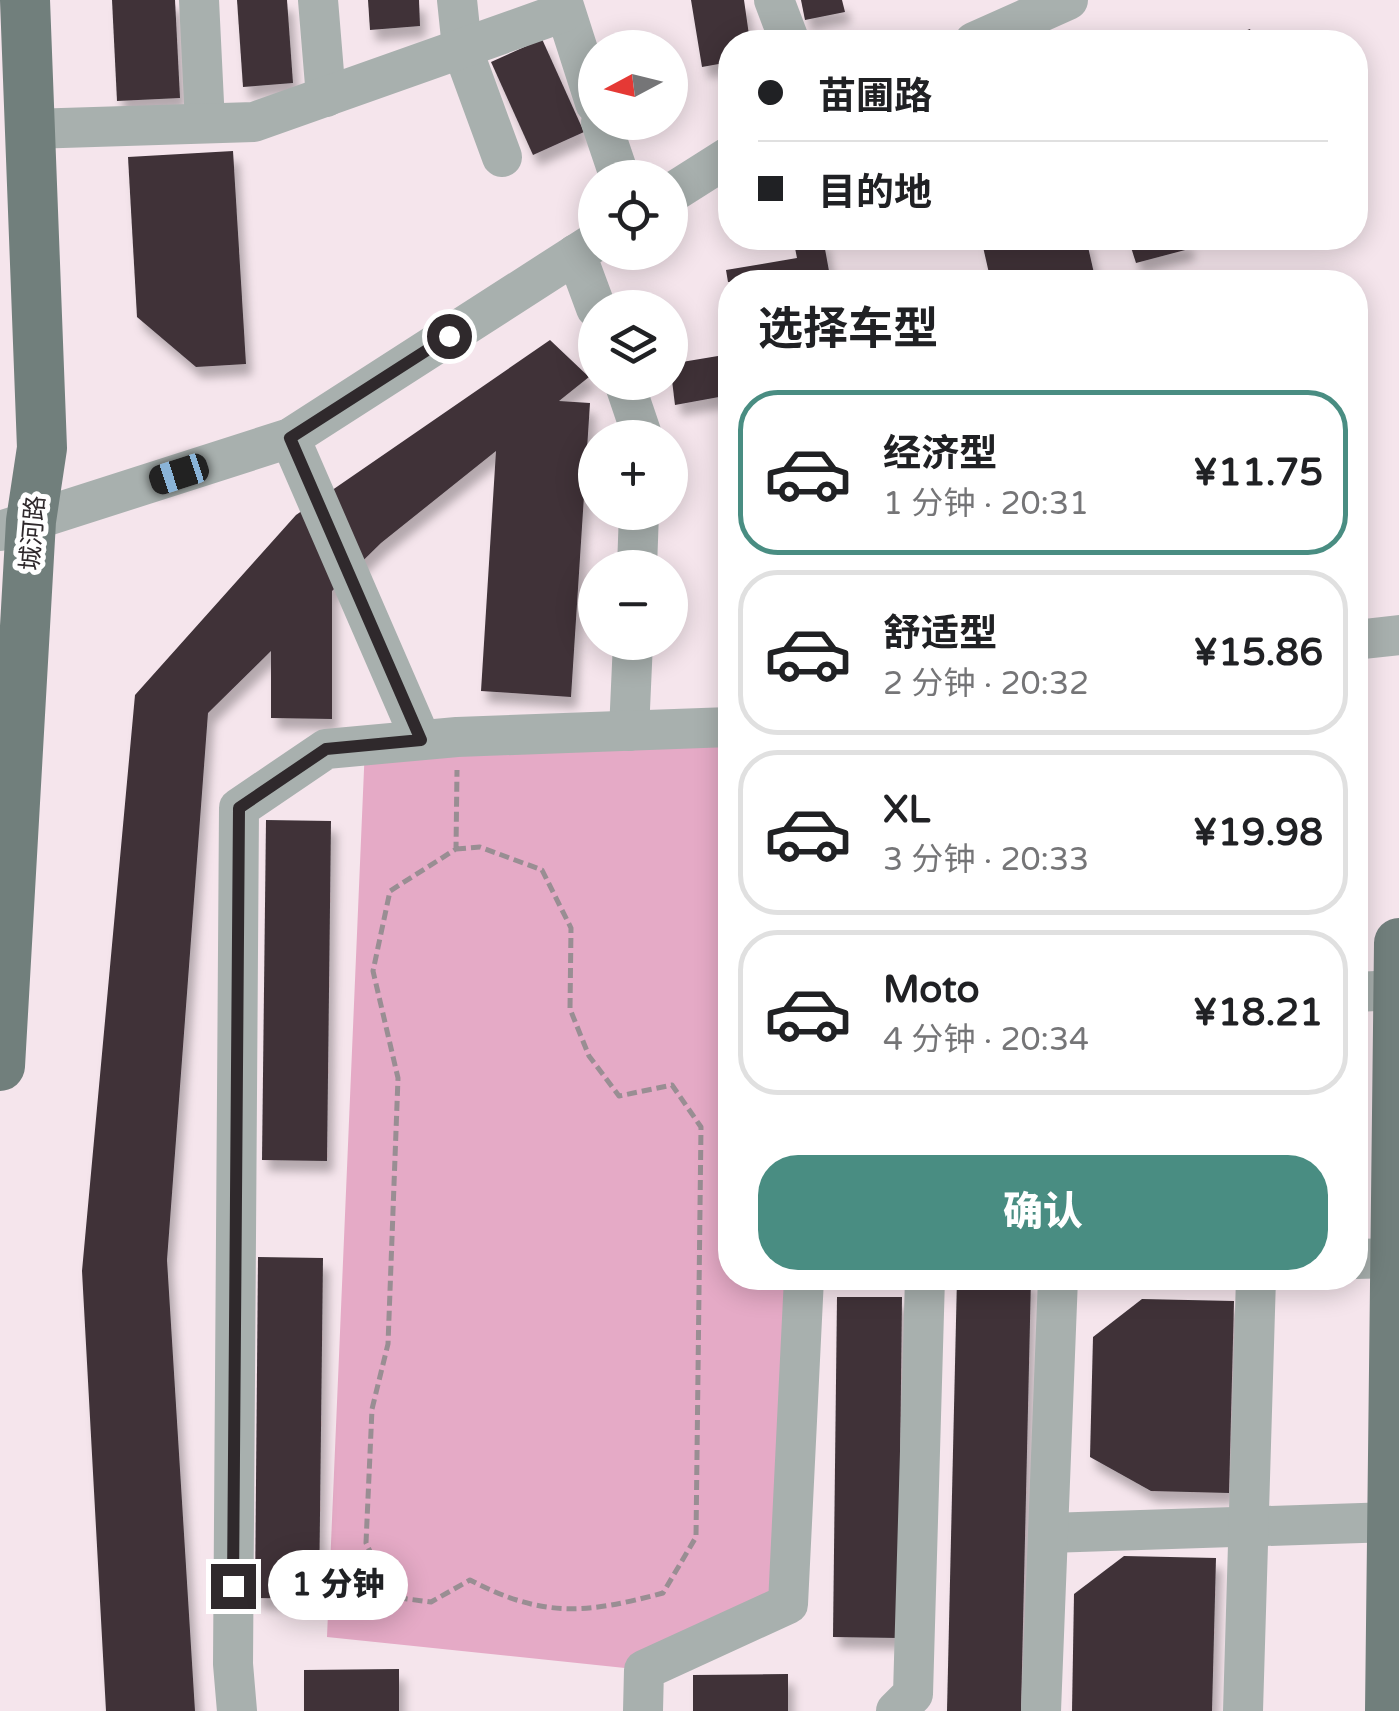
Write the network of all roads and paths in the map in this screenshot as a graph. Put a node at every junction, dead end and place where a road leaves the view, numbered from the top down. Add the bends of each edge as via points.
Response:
1 (25, 0) edge
2 (199, 0) edge
3 (318, 0) edge
4 (458, 0) edge
5 (774, 0) edge
6 (1057, 2) edge
7 (563, 6) edge
8 (785, 30) edge
9 (999, 30) edge
10 (462, 48) junction
11 (578, 51) edge
12 (13, 52) edge
13 (326, 97) junction
14 (204, 123) junction
15 (30, 128) junction
16 (502, 156) dead end
17 (718, 164) edge
18 (688, 183) edge
19 (578, 253) edge
20 (290, 438) junction
21 (15, 526) edge
22 (1399, 635) edge
23 (1368, 639) edge
24 (632, 660) edge
25 (718, 727) edge
26 (629, 731) junction
27 (439, 738) junction
28 (456, 849) junction
29 (1399, 942) edge
30 (1398, 990) edge
31 (1368, 991) edge
32 (0, 1066) edge
33 (1375, 1258) edge
34 (803, 1290) edge
35 (925, 1290) edge
36 (1058, 1290) edge
37 (1256, 1290) edge
38 (1392, 1522) junction
39 (1248, 1527) junction
40 (1048, 1533) junction
41 (237, 1711) edge
42 (643, 1711) edge
43 (896, 1711) edge
44 (1041, 1711) edge
45 (1243, 1711) edge
46 (1390, 1711) edge

1 - 12 main road, 城河路
2 - 14 street
3 - 13 street
4 - 10 street
5 - 8 street
6 - 9 street
7 - 10 street
7 - 11 street
10 - 13 street
10 - 16 street
12 - 15 main road, 城河路
13 - 14 street via 254,122
14 - 15 street
15 - 21 main road, 城河路 via 42,448
17 - 18 street
19 - 20 street
20 - 21 street
20 - 27 street
21 - 32 main road, 城河路
22 - 23 street
24 - 26 street
25 - 26 street
26 - 27 street
27 - 28 path
27 - 41 street via 326,749 239,808
28 - 28 path via 390,891 373,971 398,1078 388,1344 372,1410 366,1543 392,1598 431,1602 470,1580 516,1604 600,1610 662,1593 696,1537 701,1127 672,1085 619,1096 589,1056 570,1008 571,928 542,870 480,847
29 - 30 main road
30 - 31 street
30 - 33 main road
33 - 38 main road
34 - 42 street via 788,1604 644,1670
35 - 43 street via 913,1694
36 - 40 street
37 - 39 street
38 - 39 street
38 - 46 main road
39 - 40 street
39 - 45 street
40 - 44 street

